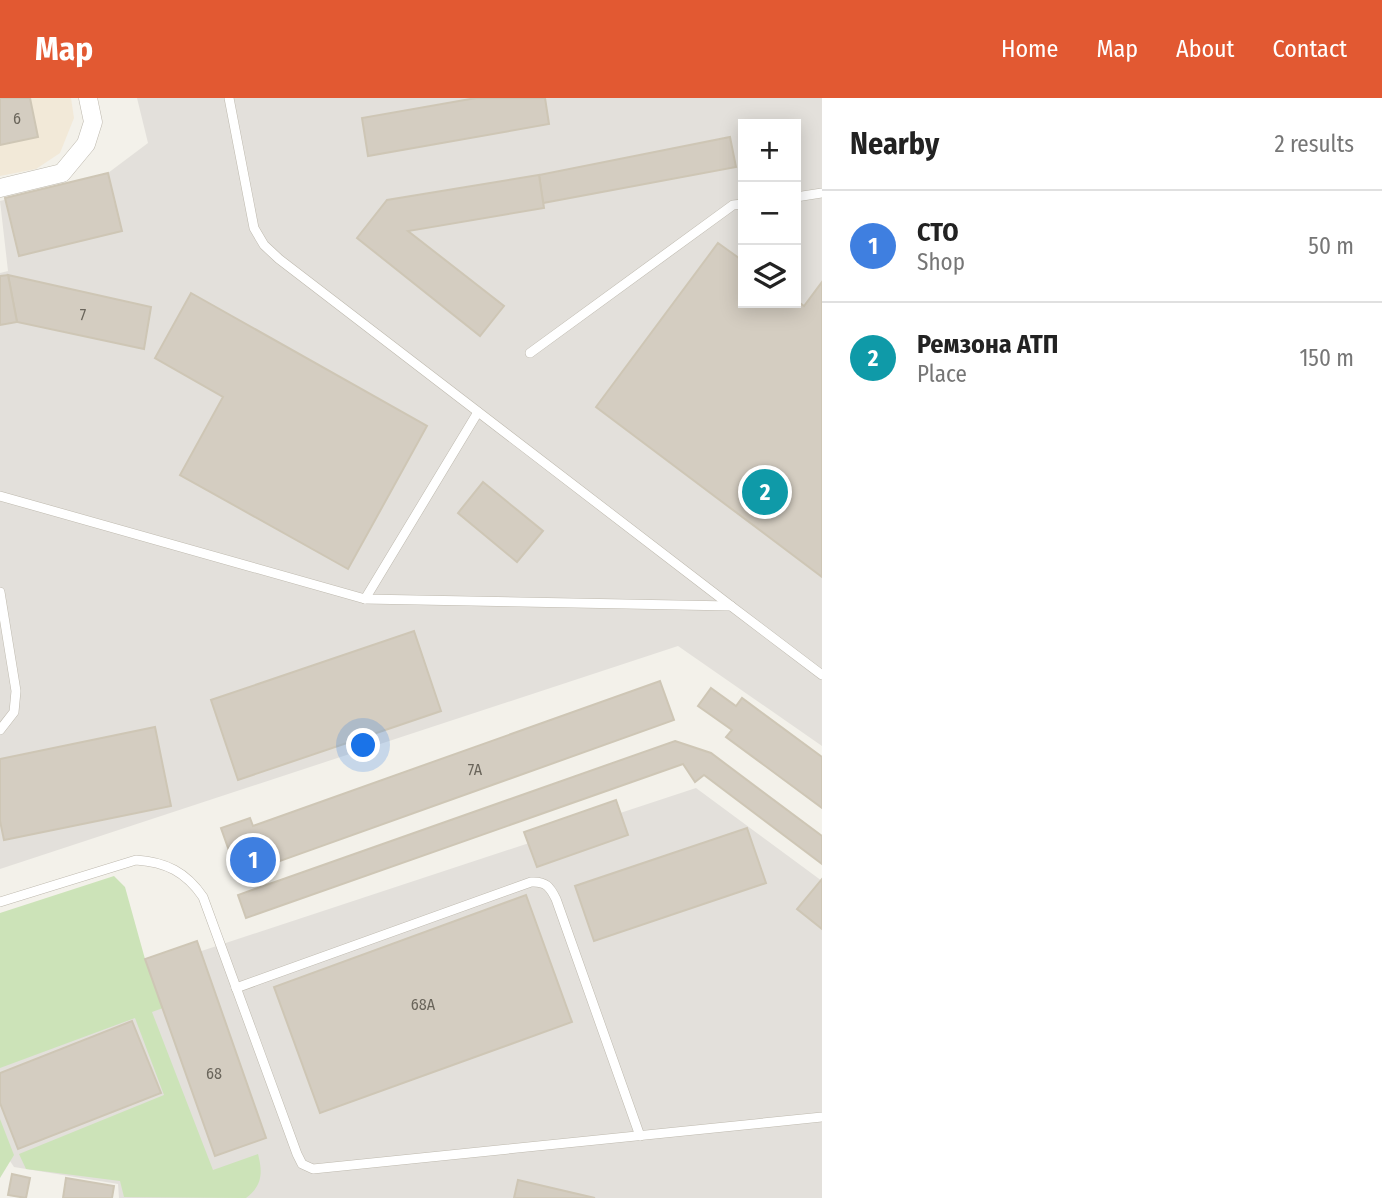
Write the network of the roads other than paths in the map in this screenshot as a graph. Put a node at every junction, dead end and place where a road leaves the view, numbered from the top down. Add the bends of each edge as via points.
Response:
1 (88, 98) edge
2 (229, 98) edge
3 (0, 188) edge
4 (822, 193) edge
5 (801, 196) edge
6 (738, 204) edge
7 (530, 353) dead end
8 (478, 412) junction
9 (0, 496) edge
10 (0, 592) edge
11 (365, 599) junction
12 (731, 606) junction
13 (822, 675) edge
14 (0, 730) edge
15 (0, 902) edge
16 (236, 988) junction
17 (822, 1117) edge
18 (640, 1136) junction

1 - 3 street via 93,122 86,144 62,173
2 - 8 lane via 249,209 264,245
4 - 5 lane
6 - 7 lane
8 - 11 lane
8 - 12 lane
9 - 11 lane
10 - 14 lane via 16,691 14,712
11 - 12 lane
12 - 13 lane
15 - 16 lane via 136,860 158,861 179,872 203,897
16 - 18 lane via 297,1154 302,1164 313,1169
16 - 18 lane via 540,881 550,886 556,899
17 - 18 lane

